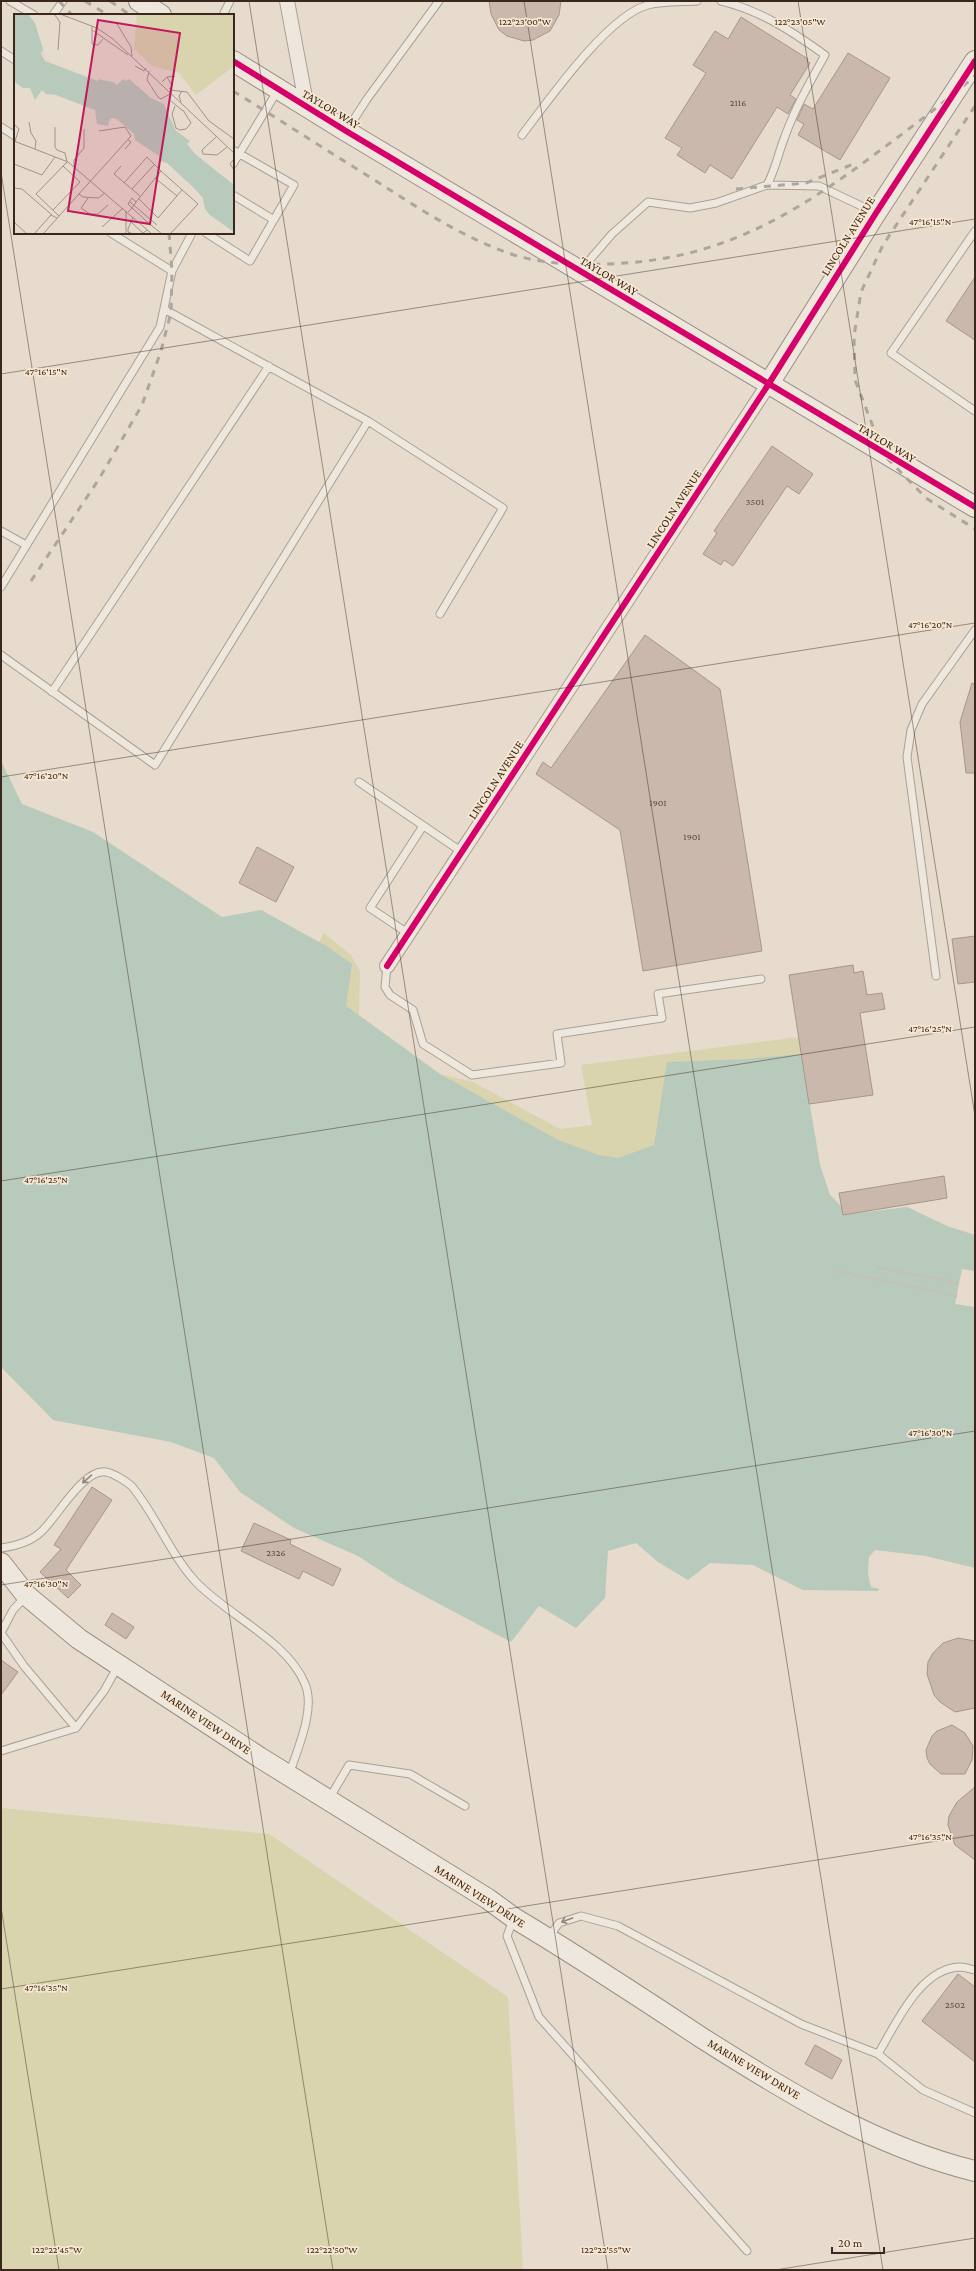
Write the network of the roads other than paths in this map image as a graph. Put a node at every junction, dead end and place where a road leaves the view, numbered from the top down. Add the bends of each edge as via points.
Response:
1 (10, 1) edge
2 (63, 1) edge
3 (139, 1) edge
4 (230, 1) edge
5 (287, 1) edge
6 (439, 1) edge
7 (697, 1) edge
8 (720, 1) edge
9 (32, 14) edge
10 (54, 14) edge
11 (159, 14) edge
12 (224, 14) edge
13 (1, 51) edge
14 (14, 59) edge
15 (975, 61) edge
16 (234, 62) edge
17 (278, 90) junction
18 (307, 108) junction
19 (1, 127) edge
20 (346, 131) junction
21 (14, 135) edge
22 (522, 135) dead end
23 (236, 152) edge
24 (767, 185) junction
25 (234, 196) edge
26 (876, 213) junction
27 (274, 220) junction
28 (975, 230) edge
29 (113, 234) edge
30 (191, 234) edge
31 (208, 234) edge
32 (172, 271) junction
33 (580, 272) junction
34 (164, 309) junction
35 (269, 366) junction
36 (768, 385) junction
37 (975, 411) edge
38 (368, 421) junction
39 (975, 508) edge
40 (1, 531) edge
41 (26, 546) junction
42 (1, 587) edge
43 (440, 614) dead end
44 (975, 630) edge
45 (1, 655) edge
46 (52, 692) junction
47 (359, 782) dead end
48 (423, 826) junction
49 (462, 852) junction
50 (409, 934) junction
51 (387, 966) joint
52 (936, 976) dead end
53 (761, 978) dead end
54 (1, 1548) edge
55 (4, 1573) edge
56 (26, 1595) junction
57 (119, 1664) junction
58 (76, 1728) junction
59 (1, 1751) edge
60 (288, 1775) junction
61 (328, 1800) junction
62 (465, 1806) dead end
63 (514, 1918) junction
64 (548, 1938) junction
65 (975, 1970) edge
66 (878, 2054) junction
67 (975, 2113) edge
68 (975, 2171) edge
69 (747, 2252) dead end

1 - 9 lane
2 - 10 lane
3 - 11 street
4 - 12 lane
5 - 18 street
6 - 20 lane
7 - 22 lane via 647,5 616,22 566,76
8 - 24 lane via 744,6 794,33 825,55 805,91
13 - 14 lane
15 - 26 street, LINCOLN AVENUE
16 - 17 street, TAYLOR WAY
17 - 18 street, TAYLOR WAY
17 - 23 lane
18 - 20 street, TAYLOR WAY
19 - 21 lane
20 - 33 street, TAYLOR WAY
23 - 27 lane via 294,185
24 - 26 lane via 819,186
24 - 33 lane via 716,203 690,208 648,202 612,234
25 - 27 lane
26 - 36 street, LINCOLN AVENUE
27 - 31 lane via 250,261
28 - 37 lane via 891,353
29 - 32 lane
30 - 32 lane
32 - 34 lane
33 - 36 street, TAYLOR WAY
34 - 35 lane
34 - 41 lane via 160,328
35 - 38 lane
35 - 46 lane
36 - 39 street, TAYLOR WAY
36 - 49 street, LINCOLN AVENUE
38 - 43 lane via 503,508
38 - 46 lane via 155,765
40 - 41 lane
41 - 42 lane
44 - 52 lane via 922,704 911,730 907,758
45 - 46 lane
47 - 48 lane
48 - 49 lane
48 - 50 lane via 370,908
49 - 50 street, LINCOLN AVENUE
50 - 51 street, LINCOLN AVENUE
51 - 53 lane via 385,987 390,995 413,1010 423,1044 472,1075 561,1063 557,1034 662,1018 658,994
60 -> 54 lane via 302,1737 308,1706 306,1686 297,1667 196,1582 160,1531 134,1487 107,1472 97,1472 87,1478 41,1532 19,1545
55 - 56 street, MARINE VIEW DRIVE
56 - 57 street, MARINE VIEW DRIVE via 79,1639
56 - 58 lane via 13,1610 1,1633 24,1666
57 - 58 lane via 104,1691
57 - 60 street, MARINE VIEW DRIVE
58 - 59 lane
60 - 61 street, MARINE VIEW DRIVE
61 - 62 lane via 349,1765 410,1774
61 - 63 street, MARINE VIEW DRIVE via 488,1899
63 - 64 street, MARINE VIEW DRIVE
63 - 69 lane via 507,1936 539,2017
66 -> 64 lane via 801,2024 618,1926 581,1916 559,1924
64 - 68 street, MARINE VIEW DRIVE via 765,2078 796,2095 859,2129 913,2151
65 - 66 lane via 961,1966 932,1976 918,1989
66 - 67 lane via 923,2090

